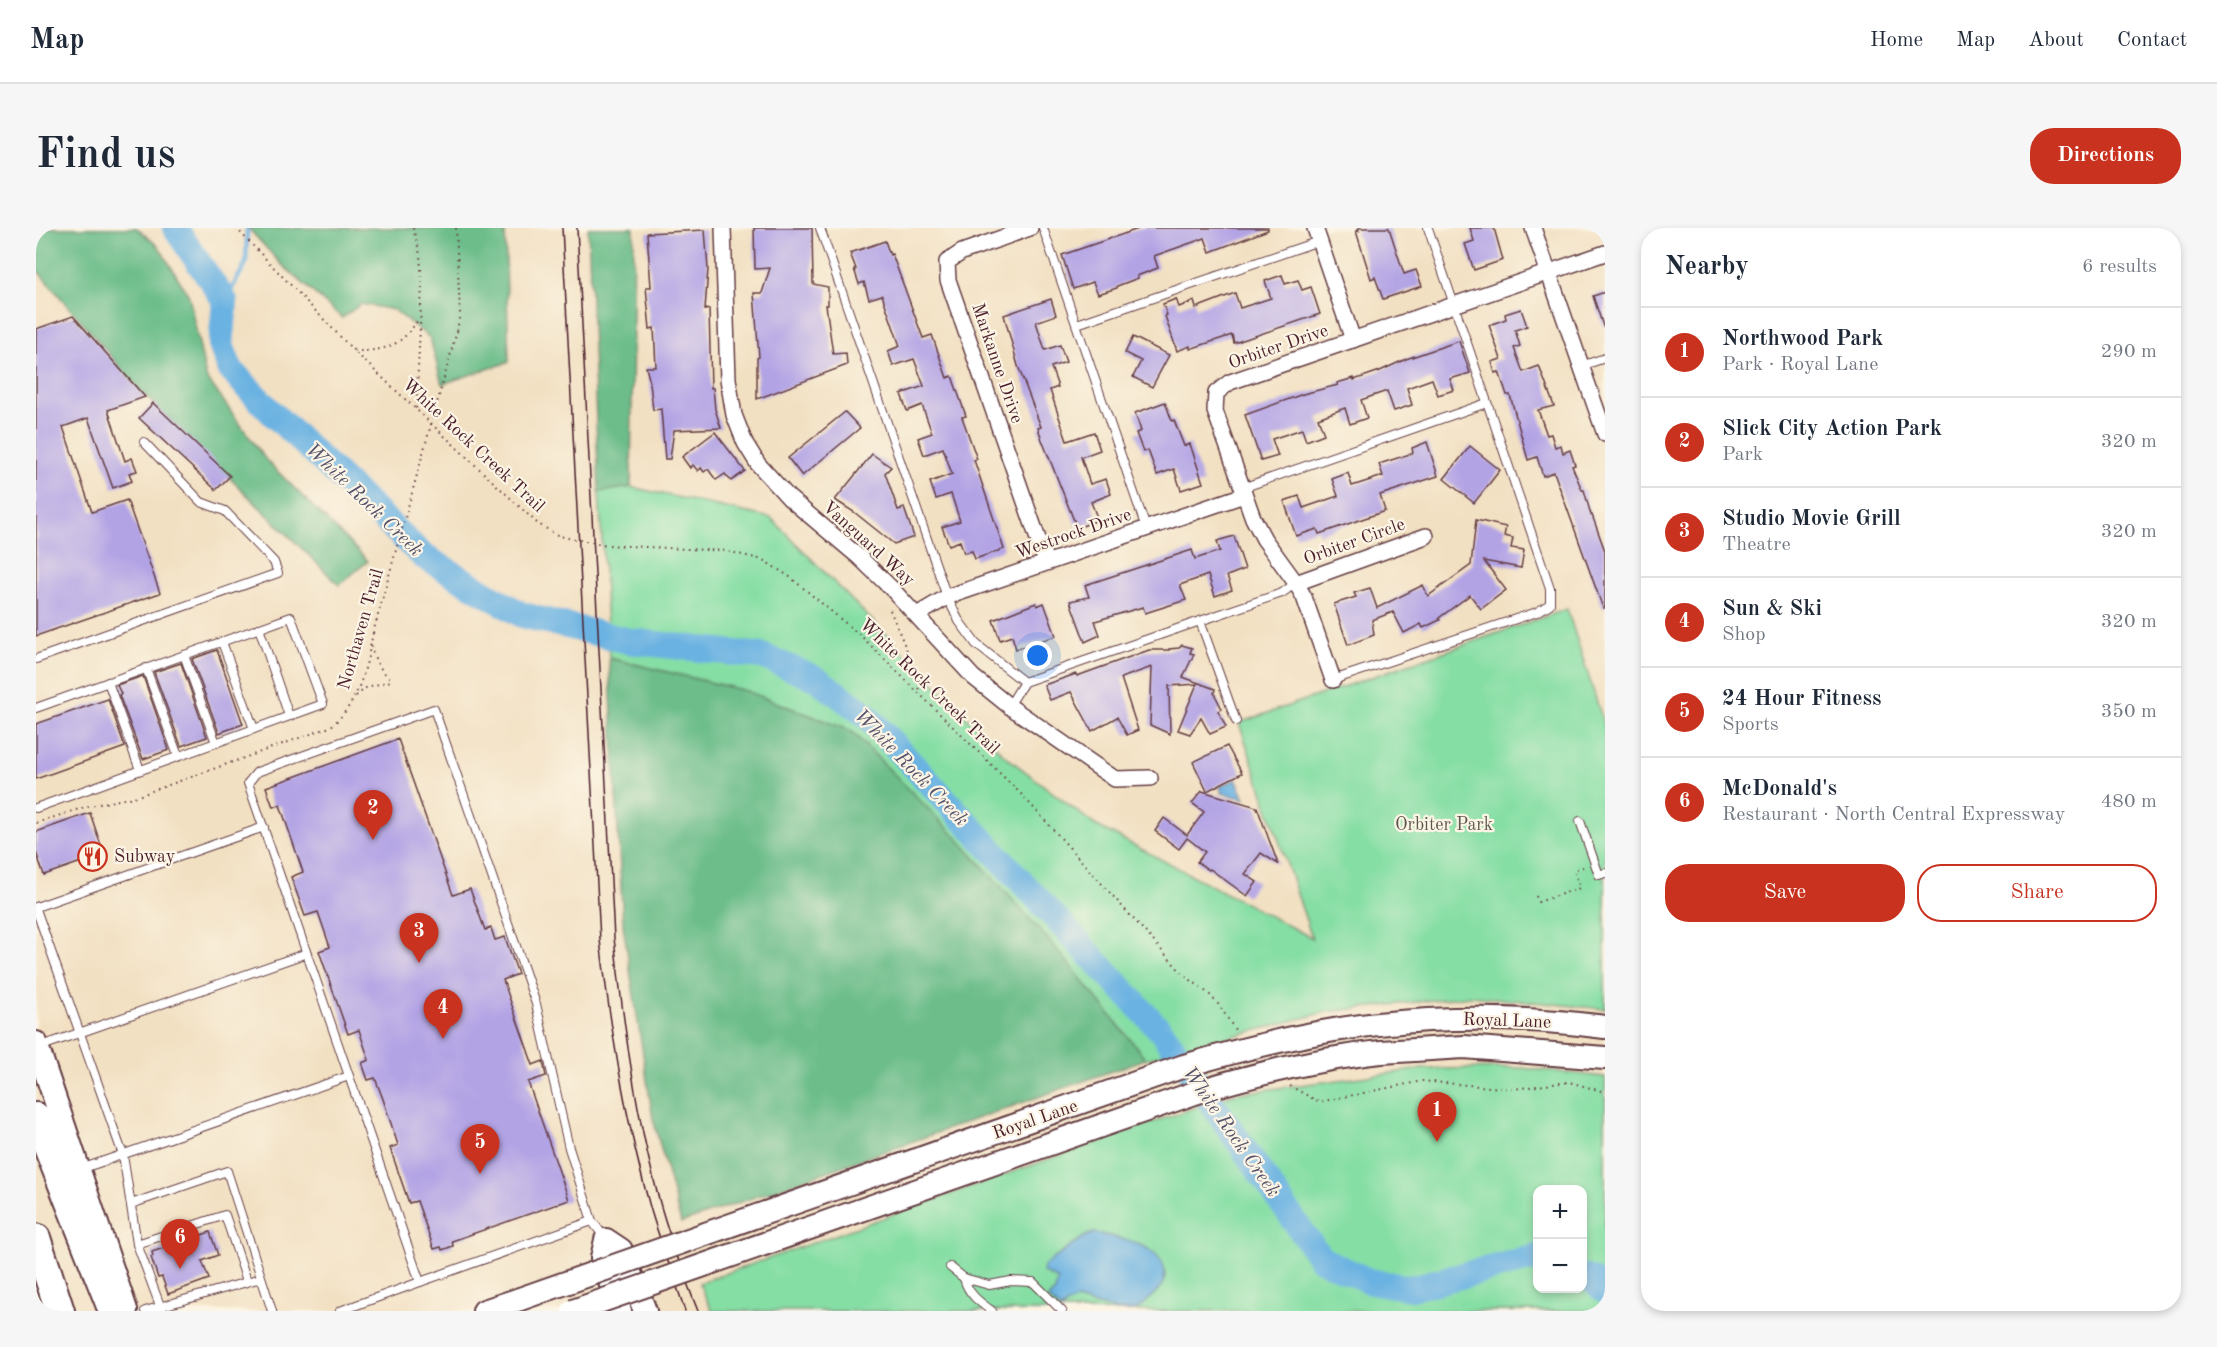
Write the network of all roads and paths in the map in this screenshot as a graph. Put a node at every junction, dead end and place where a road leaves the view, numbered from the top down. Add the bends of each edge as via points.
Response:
1 (236, 228) edge
2 (413, 228) edge
3 (456, 228) edge
4 (723, 228) edge
5 (820, 228) edge
6 (1030, 228) edge
7 (1043, 228) edge
8 (1428, 228) edge
9 (1533, 228) edge
10 (1317, 234) edge
11 (1605, 253) edge
12 (1549, 273) junction
13 (1454, 304) junction
14 (420, 316) junction
15 (1077, 324) junction
16 (1353, 340) junction
17 (354, 351) junction
18 (1605, 358) edge
19 (1581, 366) junction
20 (1488, 403) junction
21 (416, 410) junction
22 (1605, 434) edge
23 (144, 442) dead end
24 (1243, 492) junction
25 (1146, 528) junction
26 (1426, 536) dead end
27 (1046, 562) junction
28 (1296, 583) junction
29 (892, 589) junction
30 (947, 597) junction
31 (917, 615) junction
32 (1200, 621) junction
33 (259, 628) junction
34 (222, 642) junction
35 (371, 645) junction
36 (184, 655) junction
37 (36, 659) edge
38 (146, 668) junction
39 (1333, 680) joint
40 (108, 682) junction
41 (1024, 682) junction
42 (918, 691) junction
43 (356, 696) junction
44 (1009, 706) junction
45 (36, 708) edge
46 (289, 716) junction
47 (1236, 721) dead end
48 (254, 729) junction
49 (216, 743) junction
50 (178, 756) junction
51 (140, 770) junction
52 (1150, 778) dead end
53 (36, 808) edge
54 (1580, 821) dead end
55 (36, 823) edge
56 (264, 827) junction
57 (1594, 863) junction
58 (1605, 873) edge
59 (1536, 896) dead end
60 (36, 908) edge
61 (307, 953) junction
62 (1605, 1027) edge
63 (81, 1032) junction
64 (1605, 1032) edge
65 (1240, 1036) dead end
66 (37, 1045) edge
67 (1603, 1057) edge
68 (349, 1076) junction
69 (1290, 1086) dead end
70 (1605, 1092) edge
71 (36, 1117) edge
72 (123, 1155) junction
73 (80, 1170) junction
74 (131, 1204) junction
75 (592, 1221) junction
76 (36, 1238) edge
77 (606, 1240) junction
78 (137, 1244) junction
79 (950, 1267) dead end
80 (261, 1278) junction
81 (964, 1278) junction
82 (247, 1281) junction
83 (420, 1282) junction
84 (639, 1307) edge
85 (162, 1309) edge
86 (60, 1311) edge
87 (113, 1311) edge
88 (126, 1311) edge
89 (145, 1311) edge
90 (272, 1311) edge
91 (339, 1311) edge
92 (484, 1311) edge
93 (573, 1311) edge
94 (620, 1311) edge
95 (992, 1311) edge
96 (1062, 1311) edge

1 - 17 path, White Rock Creek Trail
2 - 14 path via 420,254
3 - 35 path, Northaven Trail, bridge via 460,313 457,331
4 - 29 street, Vanguard Way via 728,379 734,415 745,443 789,498
5 - 30 lane
6 - 27 street, Markanne Drive via 947,261 948,280
7 - 15 lane
8 - 13 lane
9 - 12 street
10 - 15 lane
10 - 16 street
11 - 12 street, Orbiter Drive
12 - 13 street, Orbiter Drive
12 - 19 street
13 - 16 street, Orbiter Drive
13 - 20 lane
14 - 17 path via 399,342 385,349
14 - 21 path
15 - 25 lane
16 - 24 street, Orbiter Drive via 1230,382 1216,393 1215,411
17 - 21 path, White Rock Creek Trail
18 - 19 lane
19 - 22 street
20 - 24 lane
20 - 39 lane via 1550,588 1550,604 1537,612
21 - 42 path, White Rock Creek Trail via 524,512 559,536 607,545 727,551 763,560 852,628
23 - 37 lane via 201,502 225,511 274,562 278,573
24 - 25 street, Westrock Drive
24 - 28 street, Orbiter Drive via 1264,539
25 - 27 street, Westrock Drive
26 - 28 street, Orbiter Circle
27 - 30 street, Westrock Drive
28 - 32 lane via 1282,593
28 - 39 street, Orbiter Drive
29 - 31 street, Vanguard Way
29 - 42 path via 886,601 920,682
30 - 31 street, Westrock Drive
30 - 41 lane via 976,644
31 - 44 street, Vanguard Way via 973,677
32 - 41 lane
32 - 47 lane
33 - 34 lane
33 - 46 lane
33 - 46 lane via 291,617 322,704
34 - 36 lane
34 - 48 lane
35 - 43 path, Northaven Trail
35 - 43 path via 379,667 393,680 367,687
36 - 38 lane
36 - 49 lane
38 - 40 lane
38 - 50 lane
40 - 45 lane
40 - 51 lane
41 - 44 lane
42 - 65 path, White Rock Creek Trail via 1023,796 1182,973 1209,993
43 - 55 path, Northaven Trail via 330,727 300,740 138,796 91,805
44 - 52 street, Vanguard Way via 1115,779
46 - 48 lane
48 - 49 lane
49 - 50 lane
50 - 51 lane
51 - 53 lane
54 - 57 lane
56 - 60 lane
56 - 61 lane
56 - 75 lane via 248,783 257,772 435,710 536,1004 569,1148
57 - 58 lane via 1599,875
57 - 59 path via 1574,870 1580,888 1538,902
60 - 63 lane
61 - 63 lane
61 - 68 lane
62 - 92 main road, Royal Lane, bridge via 1482,1017 1342,1028 1242,1049
63 - 66 lane
63 - 72 lane
64 - 67 main road
66 - 73 main road
67 - 93 main road, Royal Lane, bridge via 1464,1047 1382,1052 1259,1074 1206,1089
68 - 72 lane
68 - 83 lane
69 - 70 path via 1319,1102 1422,1081 1513,1089 1569,1082
71 - 87 highway
72 - 73 lane
72 - 74 lane
73 - 88 main road
74 - 78 lane
74 - 80 lane via 227,1171
75 - 77 lane
75 - 83 lane
76 - 86 highway
77 - 84 main road via 621,1250
77 - 94 main road via 602,1258
78 - 82 lane via 225,1215
78 - 85 lane
79 - 81 lane
80 - 82 lane
80 - 90 lane
81 - 95 lane via 978,1301
81 - 96 lane via 989,1285 1033,1282
82 - 85 lane
83 - 91 lane
85 - 89 lane

